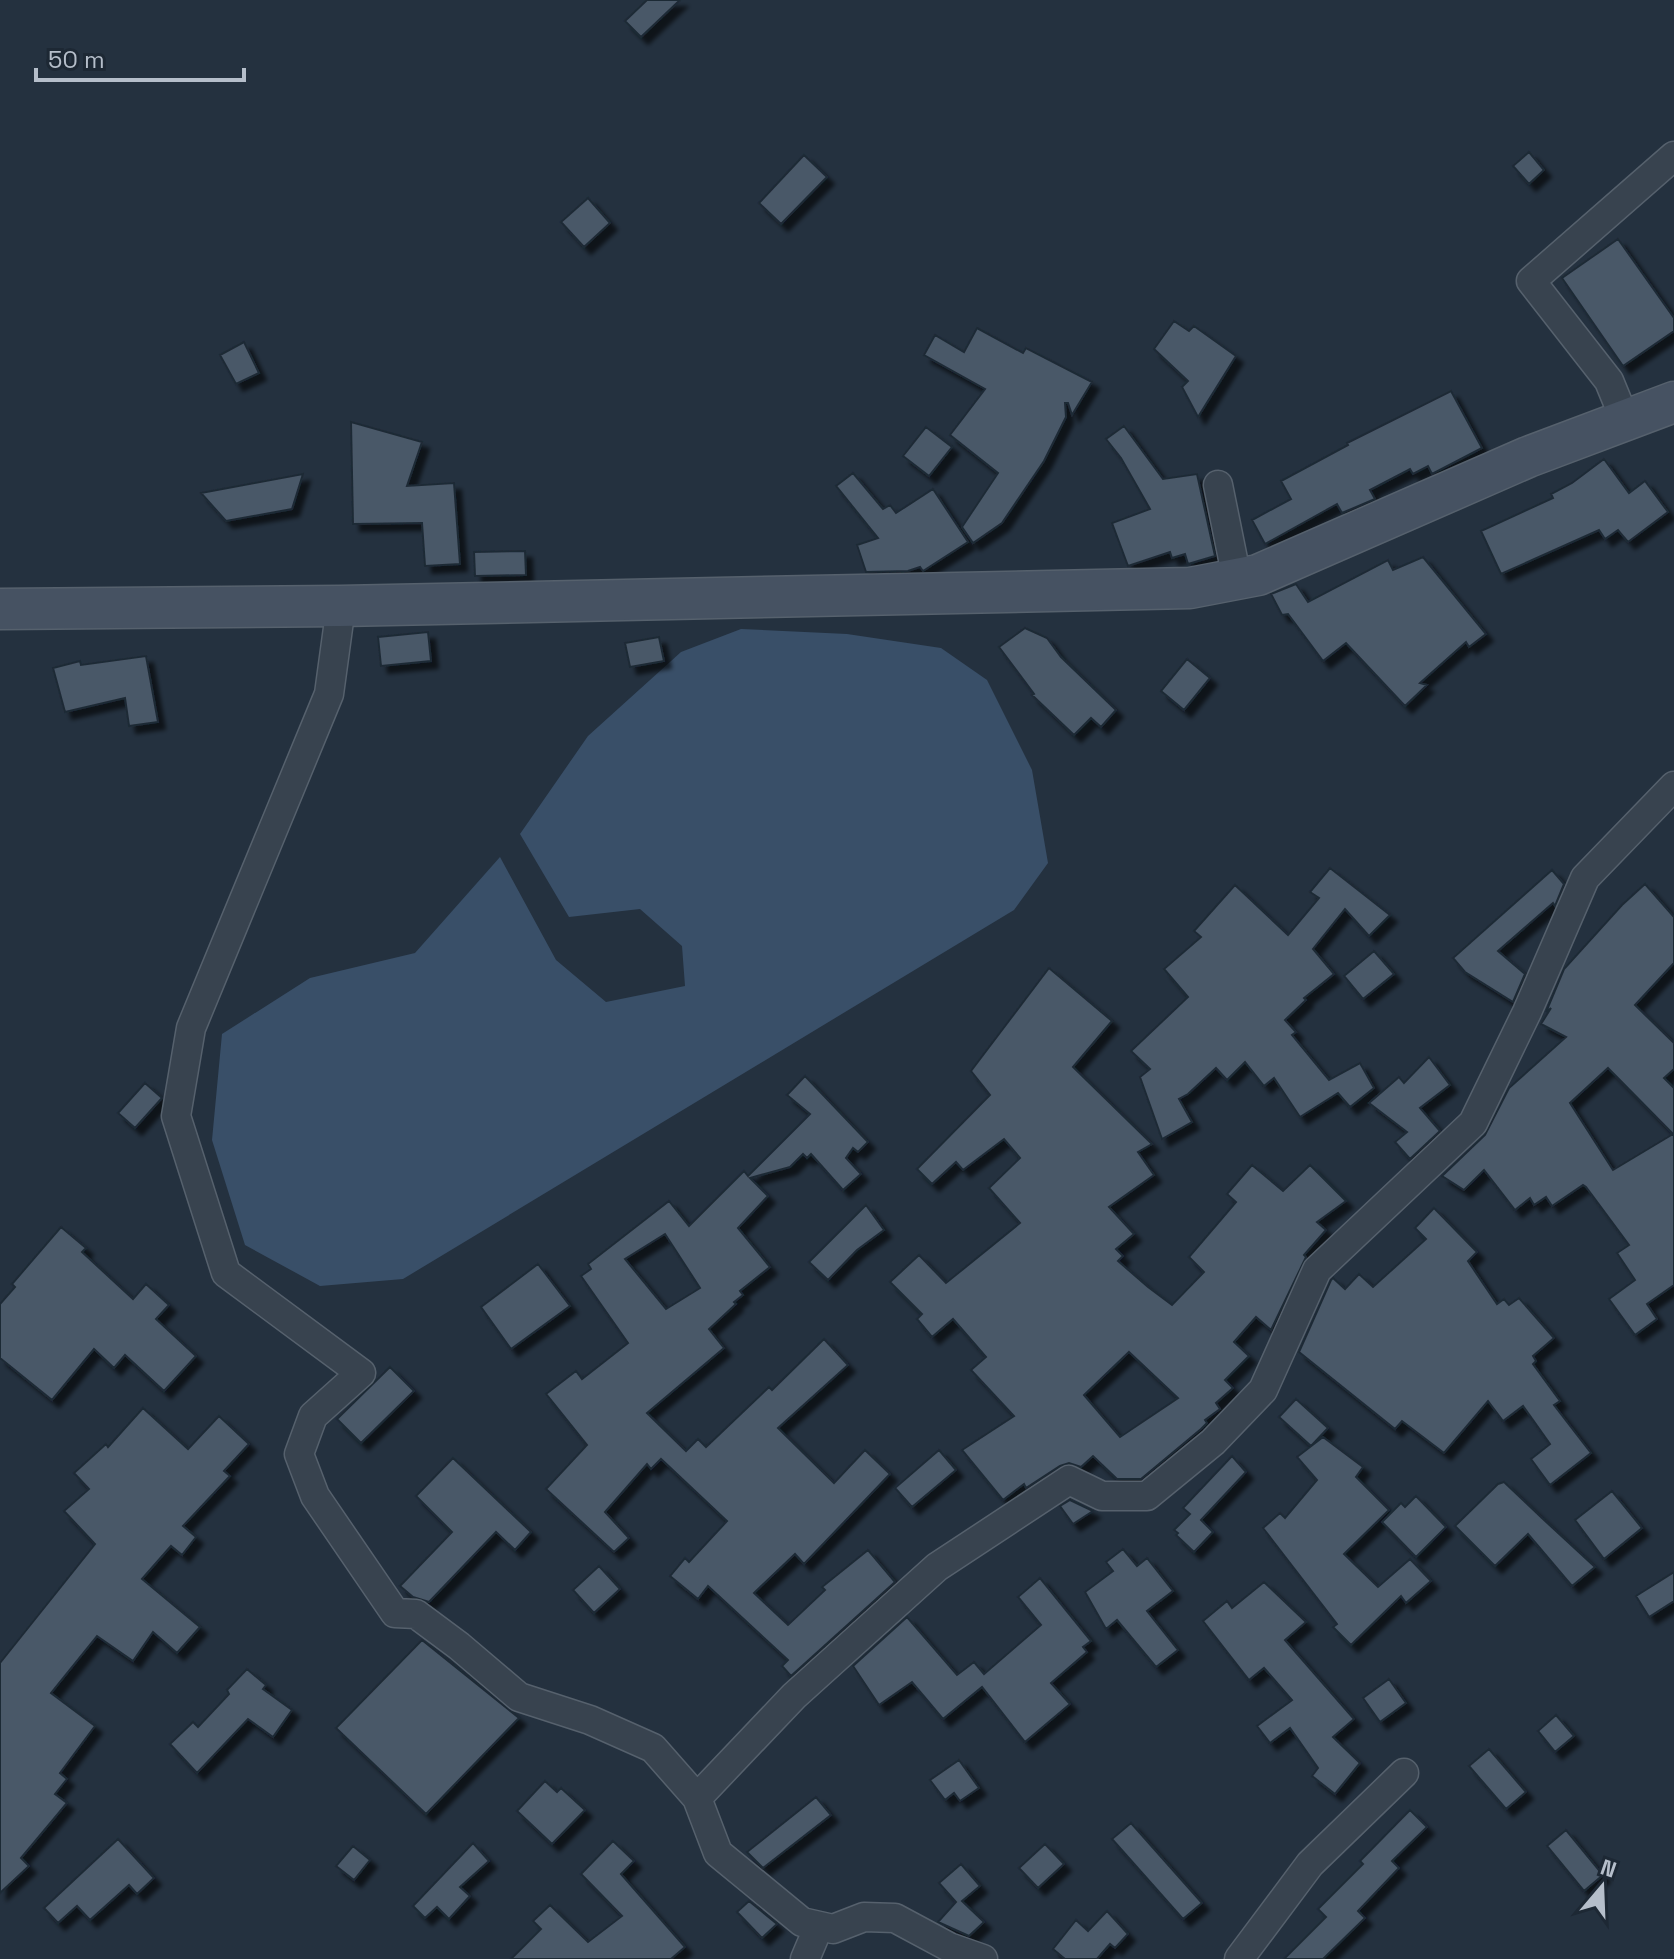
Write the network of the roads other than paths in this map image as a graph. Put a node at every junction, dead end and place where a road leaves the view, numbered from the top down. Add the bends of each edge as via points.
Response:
1 (1674, 156) edge
2 (1674, 402) edge
3 (1625, 420) junction
4 (1218, 485) dead end
5 (1237, 579) junction
6 (341, 606) junction
7 (0, 609) edge
8 (1674, 786) edge
9 (1404, 1773) dead end
10 (697, 1798) junction
11 (819, 1926) junction
12 (805, 1959) edge
13 (983, 1959) edge
14 (1239, 1959) edge

1 - 3 street via 1531,281 1609,381
2 - 3 main road
3 - 5 main road via 1258,575
4 - 5 street
5 - 6 main road via 1190,588
6 - 7 main road
6 - 10 street via 329,694 191,1028 176,1116 226,1273 361,1373 313,1416 299,1454 315,1496 395,1613 416,1614 519,1697 653,1748
8 - 10 street via 1585,878 1473,1123 1317,1270 1263,1390 1213,1442 1147,1496 1102,1496 1069,1480 937,1567 794,1696
9 - 14 street via 1310,1864
10 - 11 street via 718,1853 802,1922
11 - 12 street
11 - 13 street via 833,1929 864,1917 895,1918

